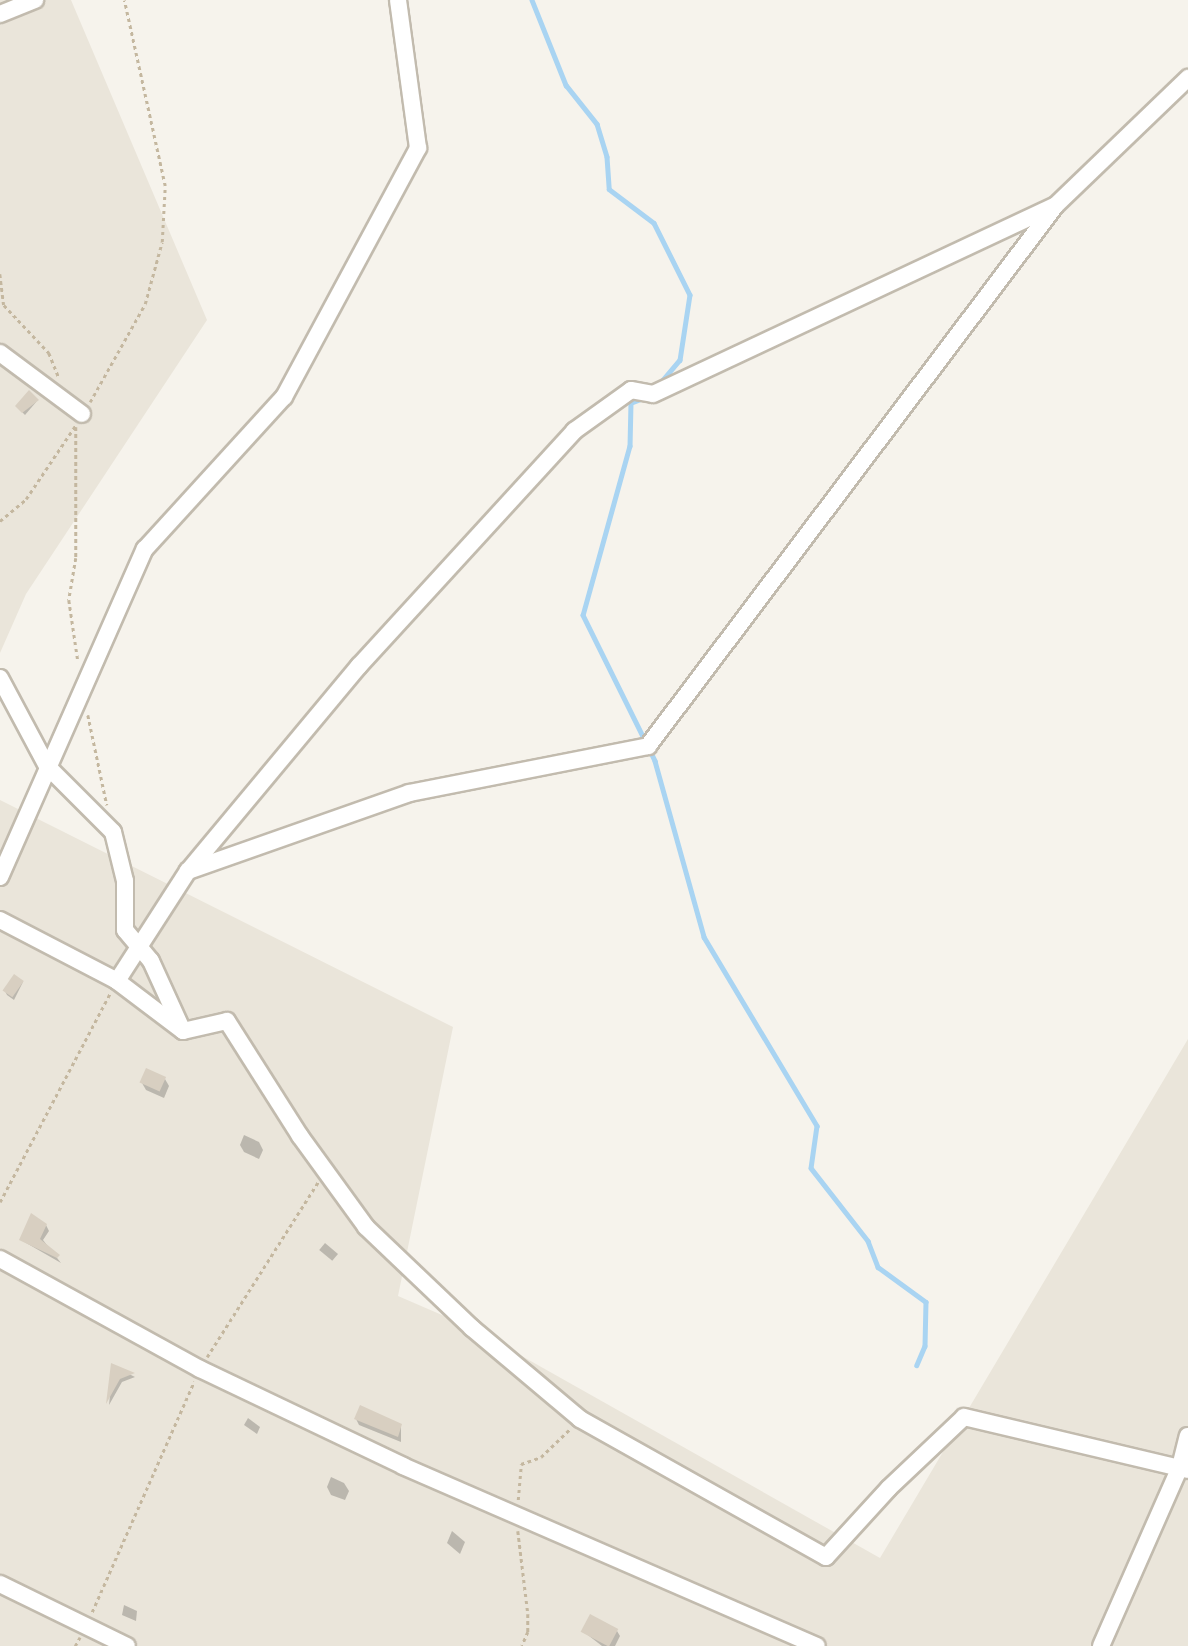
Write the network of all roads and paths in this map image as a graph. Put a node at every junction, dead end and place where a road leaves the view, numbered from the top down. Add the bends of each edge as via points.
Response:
1 (35, 0) edge
2 (124, 0) edge
3 (398, 0) edge
4 (0, 14) edge
5 (1188, 78) edge
6 (1055, 206) junction
7 (0, 274) edge
8 (0, 353) edge
9 (76, 415) junction
10 (0, 521) edge
11 (78, 662) dead end
12 (0, 678) edge
13 (88, 713) dead end
14 (47, 766) junction
15 (107, 806) dead end
16 (188, 871) junction
17 (0, 877) edge
18 (0, 920) edge
19 (139, 946) junction
20 (117, 981) junction
21 (183, 1031) junction
22 (325, 1171) junction
23 (0, 1202) edge
24 (0, 1259) edge
25 (200, 1369) junction
26 (580, 1419) junction
27 (1188, 1436) edge
28 (1184, 1469) edge
29 (517, 1516) junction
30 (0, 1584) edge
31 (87, 1623) junction
32 (75, 1646) edge
33 (127, 1646) edge
34 (522, 1646) edge
35 (817, 1646) edge
36 (1101, 1646) edge

1 - 4 street
2 - 9 path via 165,186 162,242 145,304
3 - 14 street via 418,148 284,397 145,549
5 - 6 street
6 - 16 street via 653,394 631,390 573,431 359,666
6 - 16 street via 648,746 409,793
7 - 9 path via 4,305 49,353
8 - 9 street
9 - 10 path via 26,499
9 - 11 path via 76,558 69,600
12 - 14 street
13 - 15 path
14 - 17 street
14 - 19 street via 87,811 113,832 125,881 125,930
16 - 19 street
18 - 20 street
19 - 20 street
19 - 21 street via 151,961
20 - 21 street
20 - 23 path
21 - 22 street via 227,1021
22 - 25 path
22 - 26 street via 366,1227 472,1328
24 - 25 street
25 - 29 street
25 - 31 path
26 - 28 street via 826,1557 889,1488 964,1417
26 - 29 path via 541,1457 521,1464
27 - 28 street
28 - 36 street
29 - 34 path via 528,1614
29 - 35 street
30 - 31 street
31 - 32 path
31 - 33 street

